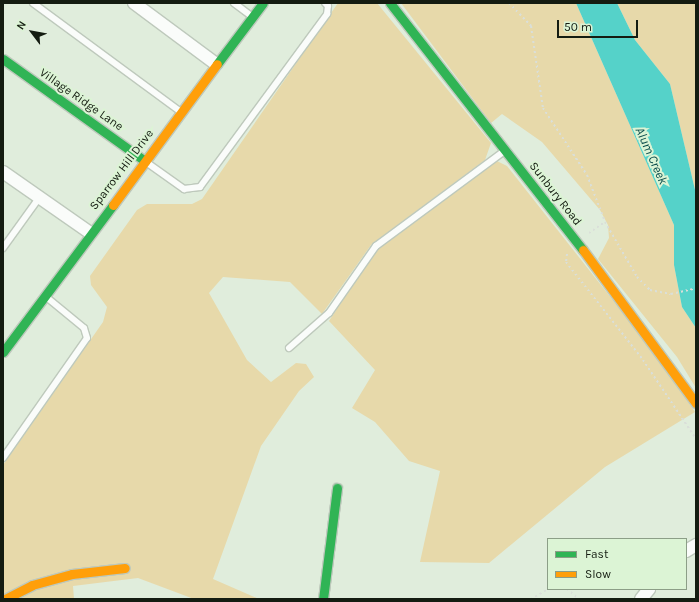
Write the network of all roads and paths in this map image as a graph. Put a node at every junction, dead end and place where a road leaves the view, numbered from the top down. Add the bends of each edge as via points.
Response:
1 (32, 3) edge
2 (134, 3) edge
3 (234, 3) edge
4 (263, 3) edge
5 (325, 3) edge
6 (390, 3) edge
7 (509, 3) edge
8 (253, 17) junction
9 (3, 59) edge
10 (216, 64) junction
11 (181, 112) junction
12 (506, 150) junction
13 (145, 161) junction
14 (3, 172) edge
15 (39, 198) junction
16 (605, 222) junction
17 (89, 232) junction
18 (577, 241) junction
19 (3, 248) edge
20 (696, 288) edge
21 (44, 295) junction
22 (289, 348) dead end
23 (3, 352) edge
24 (696, 403) edge
25 (696, 440) edge
26 (3, 458) edge
27 (337, 488) dead end
28 (696, 544) edge
29 (687, 550) edge
30 (125, 568) dead end
31 (547, 590) edge
32 (568, 590) edge
33 (648, 590) edge
34 (5, 599) edge
35 (323, 599) edge
36 (530, 599) edge
37 (579, 599) edge
38 (641, 599) edge

1 - 11 lane
2 - 10 street
3 - 8 lane
4 - 8 street, Sparrow Hill Drive
5 - 13 lane via 328,6 327,14 200,187 184,188
6 - 12 street, Sunbury Road
7 - 16 path via 531,26 543,108 587,176
8 - 10 street, Sparrow Hill Drive
9 - 13 street, Village Ridge Lane
10 - 11 street, Sparrow Hill Drive
11 - 13 street, Sparrow Hill Drive
12 - 18 street, Sunbury Road
12 - 22 lane via 376,246 329,313
13 - 17 street, Sparrow Hill Drive
14 - 15 street
15 - 17 street
15 - 19 lane
16 - 18 path
16 - 20 path via 637,277 650,290 671,294
17 - 21 street, Sparrow Hill Drive
18 - 24 street, Sunbury Road
18 - 25 path via 566,255 566,262 643,360
21 - 23 street, Sparrow Hill Drive
21 - 26 lane via 84,328 87,338
27 - 35 street
28 - 29 street
30 - 34 street via 72,574 32,585
31 - 36 path
32 - 37 path
33 - 38 street

